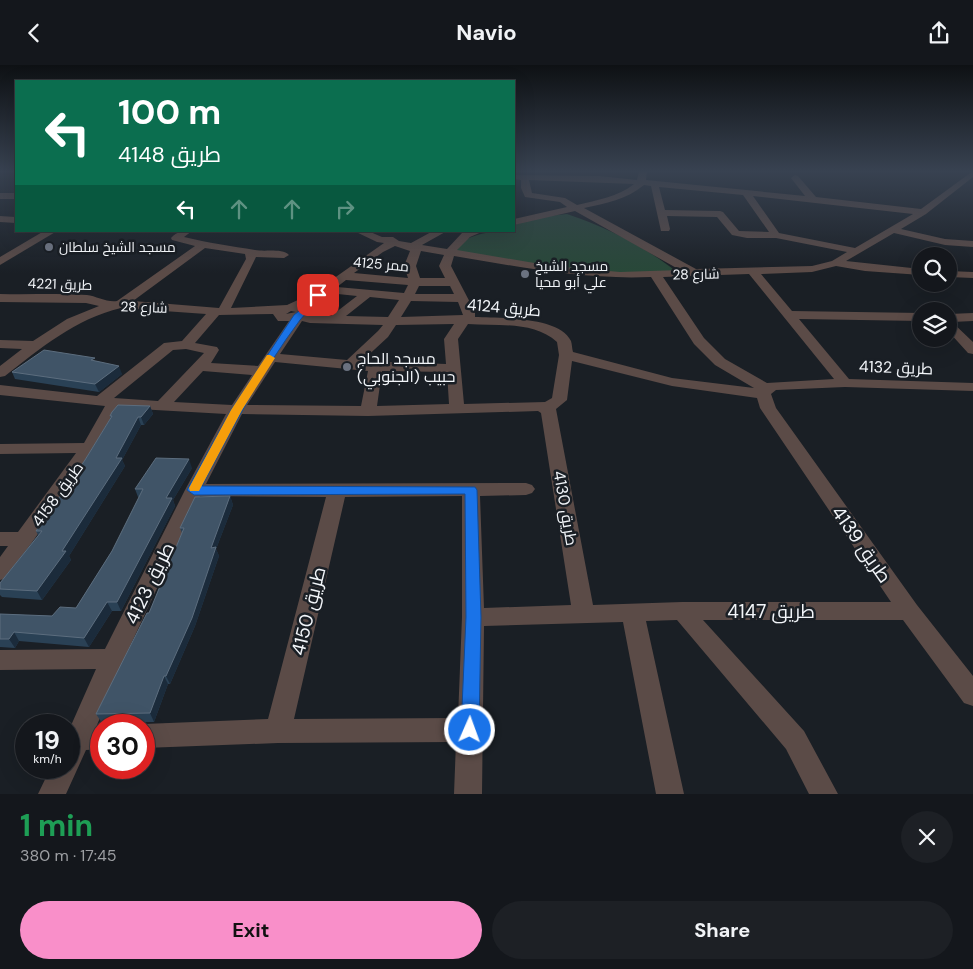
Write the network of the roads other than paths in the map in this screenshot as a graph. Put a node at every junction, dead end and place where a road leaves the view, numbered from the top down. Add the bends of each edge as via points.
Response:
1 (568, 205) edge
2 (585, 205) edge
3 (659, 205) edge
4 (719, 205) edge
5 (755, 205) edge
6 (854, 205) edge
7 (933, 205) edge
8 (573, 208) junction
9 (923, 212) junction
10 (661, 213) junction
11 (720, 214) junction
12 (0, 219) edge
13 (15, 220) edge
14 (515, 222) edge
15 (665, 229) dead end
16 (892, 231) junction
17 (50, 232) edge
18 (361, 232) edge
19 (440, 232) edge
20 (448, 232) edge
21 (476, 232) edge
22 (182, 234) edge
23 (466, 235) junction
24 (776, 235) junction
25 (386, 242) edge
26 (973, 244) edge
27 (203, 245) junction
28 (413, 248) junction
29 (856, 251) junction
30 (248, 252) junction
31 (449, 254) junction
32 (284, 255) dead end
33 (0, 262) edge
34 (836, 263) junction
35 (912, 271) edge
36 (753, 272) junction
37 (694, 273) junction
38 (957, 274) edge
39 (655, 275) junction
40 (973, 275) edge
41 (344, 276) junction
42 (414, 282) junction
43 (454, 282) junction
44 (322, 292) junction
45 (366, 294) junction
46 (407, 297) junction
47 (431, 298) junction
48 (462, 298) junction
49 (2, 301) edge
50 (115, 305) junction
51 (219, 312) junction
52 (292, 315) junction
53 (789, 315) junction
54 (912, 317) edge
55 (957, 317) edge
56 (973, 317) edge
57 (334, 320) junction
58 (466, 320) junction
59 (431, 321) junction
60 (392, 322) junction
61 (957, 333) edge
62 (0, 344) edge
63 (37, 345) junction
64 (186, 345) junction
65 (973, 350) edge
66 (566, 355) junction
67 (266, 364) junction
68 (351, 364) junction
69 (200, 366) junction
70 (376, 367) junction
71 (453, 368) junction
72 (0, 373) edge
73 (845, 383) junction
74 (973, 387) edge
75 (0, 390) edge
76 (765, 392) junction
77 (108, 402) junction
78 (162, 406) junction
79 (544, 407) junction
80 (457, 409) junction
81 (236, 410) junction
82 (368, 411) junction
83 (89, 448) junction
84 (0, 449) edge
85 (526, 489) dead end
86 (194, 490) junction
87 (471, 490) junction
88 (337, 491) junction
89 (0, 539) edge
90 (24, 539) junction
91 (0, 572) edge
92 (682, 611) junction
93 (909, 611) junction
94 (633, 614) junction
95 (584, 615) junction
96 (473, 617) junction
97 (112, 659) junction
98 (0, 660) edge
99 (973, 695) edge
100 (97, 714) edge
101 (470, 730) junction
102 (278, 731) junction
103 (155, 736) edge
104 (90, 738) edge
105 (80, 748) edge
106 (59, 779) edge
107 (52, 794) edge
108 (468, 794) edge
109 (670, 794) edge
110 (824, 794) edge

1 - 8 street
2 - 8 street
3 - 10 street
4 - 11 street
5 - 24 street
6 - 9 street
7 - 9 street, شارع 28
8 - 14 street
8 - 37 street
9 - 16 street, شارع 28
10 - 11 street
10 - 15 street
11 - 24 street via 736,233
12 - 13 street
16 - 26 street
16 - 29 street, شارع 28
17 - 33 street
18 - 25 street, شارع 28
19 - 28 street via 423,239
20 - 23 street
21 - 23 street
22 - 27 street via 182,240
23 - 31 street
24 - 29 street
25 - 28 street, شارع 28
25 - 41 street
27 - 30 street
27 - 50 street
28 - 31 street, شارع 28
28 - 42 street via 410,266
29 - 34 street, شارع 28
30 - 32 street
30 - 51 street via 251,259
31 - 39 street, شارع 28 via 570,271
31 - 43 street via 445,266
34 - 35 street
34 - 36 street, شارع 28 via 812,269
36 - 37 street, شارع 28
36 - 53 street, طريق 4132
37 - 39 street, شارع 28
38 - 40 street
39 - 76 street via 700,341 720,362
41 - 42 street, ممر 4125
41 - 44 street
42 - 43 street, ممر 4125
42 - 46 street
43 - 48 street
44 - 45 street, ممر 4125
44 - 52 street via 313,303
45 - 46 street, ممر 4125
45 - 57 street
46 - 47 street, ممر 4125
46 - 60 street
47 - 48 street, ممر 4125
47 - 59 street
48 - 58 street via 469,312
49 - 50 street, طريق 4221 via 86,299
50 - 51 street, شارع 28
50 - 63 street, شارع 28 via 75,319
51 - 52 street, شارع 28
51 - 64 street
52 - 57 street, طريق 4124
52 - 67 street, طريق 4123
53 - 54 street
53 - 73 street, طريق 4132
55 - 56 street
57 - 60 street, طريق 4124
58 - 59 street, طريق 4124
58 - 66 street, طريق 4124 via 540,326 564,341
58 - 71 street via 451,339
59 - 60 street, طريق 4124
60 - 68 street
61 - 65 street
62 - 63 street
63 - 72 street, شارع 28
64 - 69 street via 212,350
64 - 77 street via 169,346
66 - 76 street via 672,382
66 - 79 street via 559,400
67 - 68 street
67 - 69 street
67 - 81 street, طريق 4123
68 - 70 street
69 - 78 street
70 - 71 street
70 - 82 street
71 - 80 street
73 - 74 street, طريق 4132
73 - 76 street via 774,385
75 - 77 street
76 - 93 street, طريق 4139 via 768,408
77 - 78 street
77 - 83 street, طريق 4158
78 - 81 street
79 - 80 street
79 - 95 street, طريق 4130 via 549,411
80 - 82 street
81 - 82 street
81 - 86 street, طريق 4123
83 - 84 street, طريق 4158
83 - 90 street, طريق 4158
85 - 87 street
86 - 88 street
86 - 97 street, طريق 4123
87 - 88 street
87 - 96 street
88 - 102 street, طريق 4150
89 - 90 street, طريق 4158
90 - 91 street, طريق 4158
92 - 93 street, طريق 4147
92 - 94 street, طريق 4147
92 - 110 street via 795,740
93 - 99 street, طريق 4139
94 - 95 street, طريق 4147
94 - 109 street
95 - 96 street, طريق 4147
96 - 101 street
97 - 98 street
97 - 100 street, طريق 4123
101 - 102 street
101 - 108 street
102 - 103 street
104 - 105 street, طريق 4123
106 - 107 street

